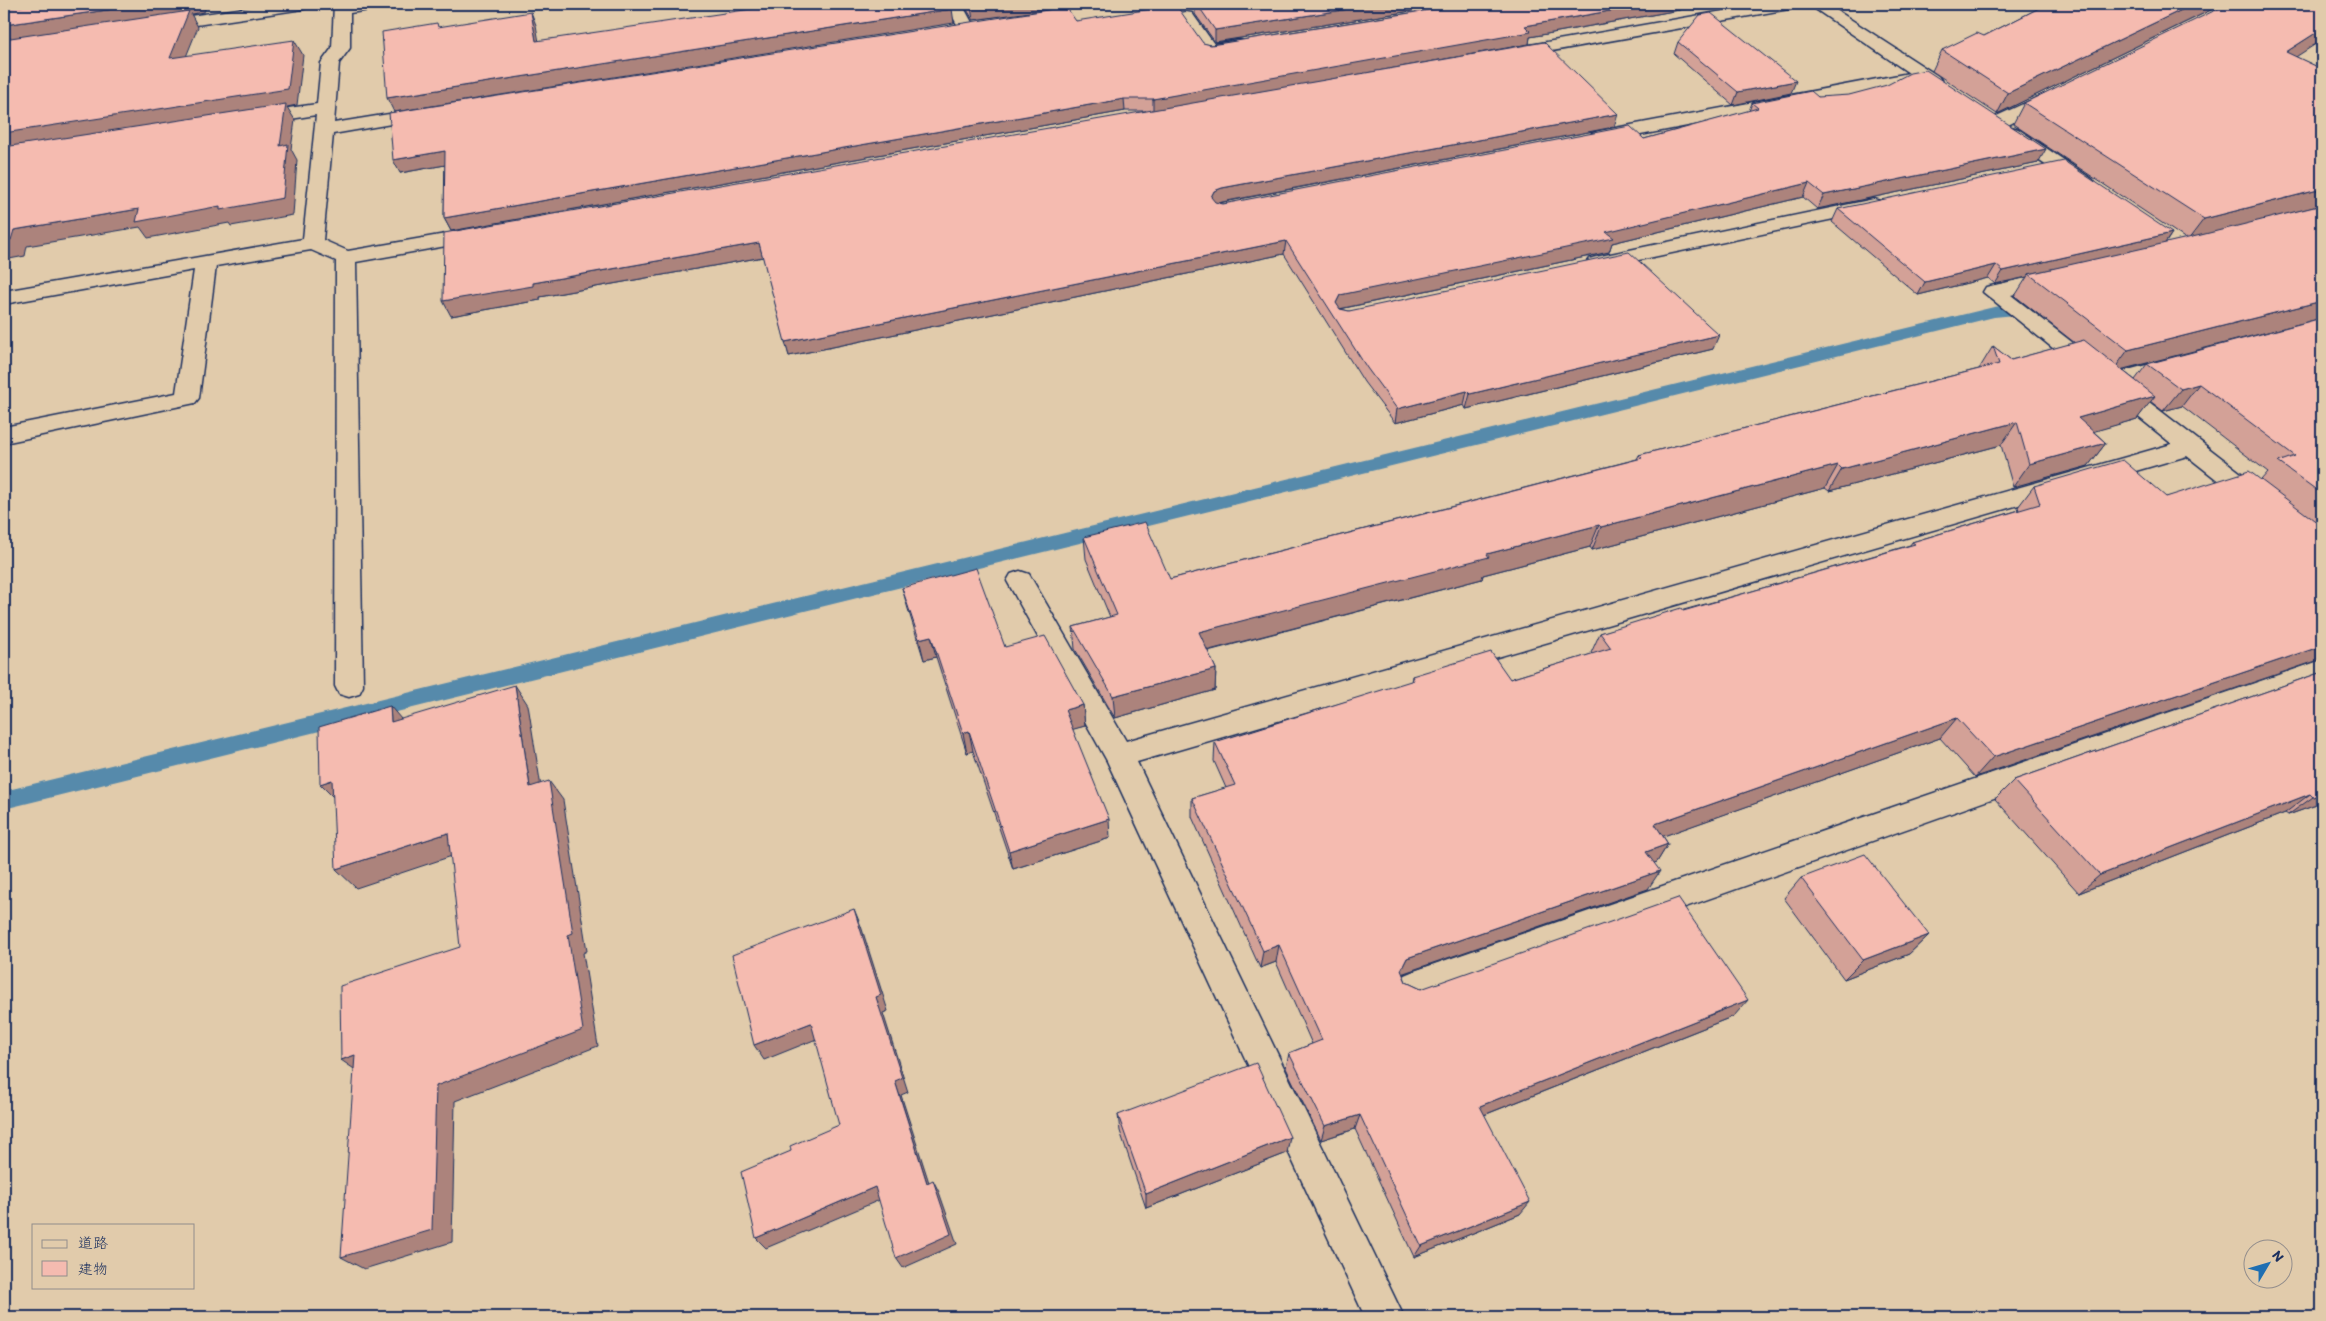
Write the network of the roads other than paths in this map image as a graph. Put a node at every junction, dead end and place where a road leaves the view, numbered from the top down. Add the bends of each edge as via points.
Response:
1 (303, 4) edge
2 (383, 4) edge
3 (954, 4) edge
4 (1789, 4) edge
5 (1816, 4) edge
6 (342, 7) edge
7 (1186, 18) edge
8 (986, 24) edge
9 (967, 28) junction
10 (139, 29) edge
11 (947, 31) edge
12 (1259, 42) edge
13 (1496, 56) edge
14 (1924, 75) junction
15 (2066, 89) edge
16 (1948, 91) edge
17 (326, 108) junction
18 (441, 111) edge
19 (1980, 112) edge
20 (238, 121) edge
21 (1997, 123) junction
22 (324, 130) junction
23 (1583, 140) edge
24 (2059, 166) junction
25 (2030, 172) edge
26 (2098, 192) edge
27 (1893, 201) edge
28 (502, 230) edge
29 (313, 243) junction
30 (346, 258) junction
31 (206, 262) junction
32 (1581, 266) edge
33 (2080, 272) edge
34 (4, 297) edge
35 (2192, 360) edge
36 (2108, 382) junction
37 (4, 434) edge
38 (2190, 447) junction
39 (2276, 512) edge
40 (1020, 580) dead end
41 (2322, 671) edge
42 (349, 686) dead end
43 (1119, 755) junction
44 (1414, 987) edge
45 (1385, 1317) edge

1 - 10 street
2 - 6 street
3 - 9 street
4 - 13 street
5 - 14 street
6 - 17 street via 341,48 330,63
7 - 12 street via 1210,50
8 - 9 street
9 - 11 street
14 - 16 street
14 - 23 street
15 - 21 street
17 - 20 street
17 - 22 street
18 - 22 street
19 - 21 street
21 - 24 street
22 - 29 street
24 - 25 street
24 - 26 street
27 - 32 street
28 - 30 street
29 - 30 street
29 - 31 street
30 - 42 street
31 - 34 street
31 - 37 street via 186,398
33 - 36 street via 1994,292
35 - 36 street
36 - 38 street
38 - 39 street
38 - 43 street
40 - 43 street
41 - 44 street
43 - 45 street

